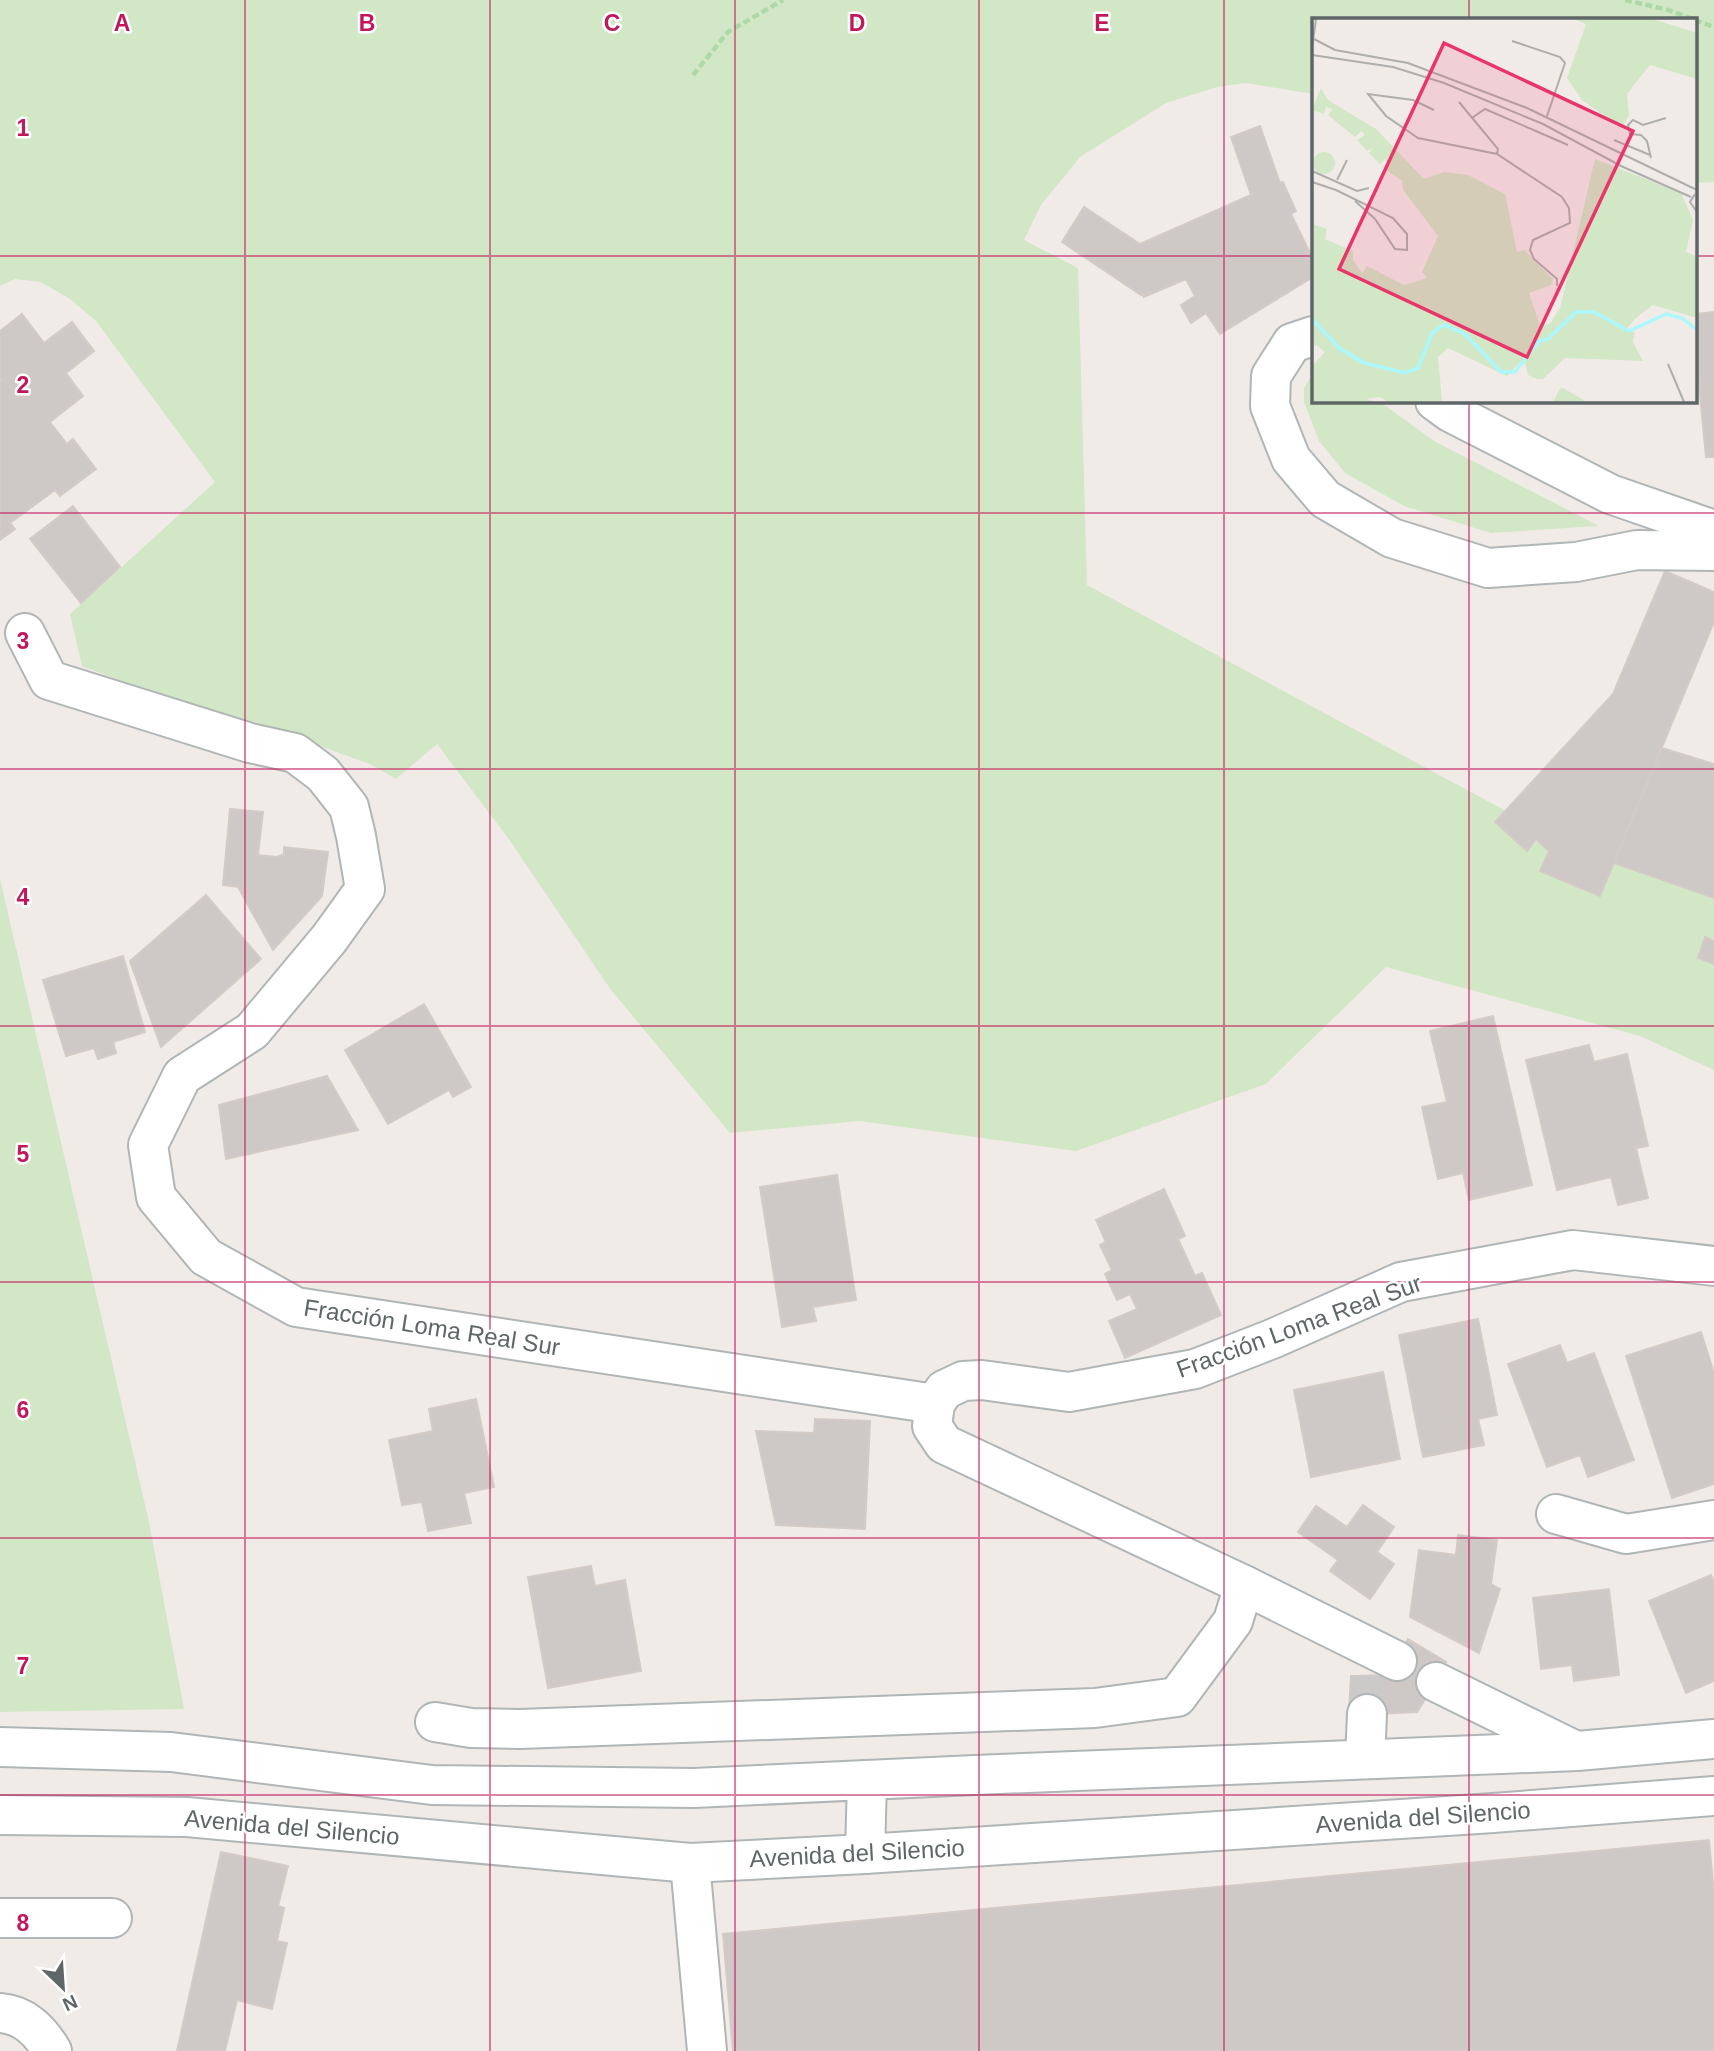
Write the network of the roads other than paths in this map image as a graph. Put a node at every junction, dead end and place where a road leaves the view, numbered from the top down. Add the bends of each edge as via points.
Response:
1 (1312, 337) edge
2 (1436, 402) edge
3 (1714, 530) edge
4 (1714, 551) edge
5 (25, 633) dead end
6 (1714, 1266) edge
7 (936, 1405) junction
8 (1556, 1514) dead end
9 (1714, 1520) edge
10 (1244, 1585) junction
11 (1379, 1662) dead end
12 (1436, 1682) dead end
13 (1367, 1714) tunnel mouth
14 (435, 1722) dead end
15 (1714, 1739) edge
16 (0, 1747) edge
17 (1577, 1751) junction
18 (1365, 1759) junction
19 (867, 1780) junction
20 (1714, 1796) edge
21 (0, 1815) edge
22 (865, 1854) junction
23 (690, 1863) junction
24 (0, 1918) edge
25 (112, 1918) dead end
26 (0, 2013) edge
27 (52, 2051) edge
28 (707, 2051) edge

1 - 4 street via 1292,343 1271,376 1270,406 1290,459 1325,499 1392,538 1488,568 1576,562 1637,550
2 - 3 street via 1611,495
5 - 7 street, Fracción Loma Real Sur via 49,680 250,744 295,752 323,774 349,807 365,889 252,1031 182,1076 148,1145 156,1198 206,1257 296,1307
6 - 7 street, Fracción Loma Real Sur via 1573,1250 1401,1282 1195,1369 1069,1392 963,1381 944,1390
7 - 10 street via 932,1426 944,1444
8 - 9 street via 1626,1534
10 - 11 street
10 - 14 street via 1233,1621 1177,1696 1095,1708 520,1729
12 - 17 street
13 - 18 street
15 - 17 street
16 - 19 street via 171,1752 432,1785 694,1788
17 - 18 street
18 - 19 street
19 - 22 street
20 - 22 street, Avenida del Silencio
21 - 23 street, Avenida del Silencio via 187,1817
22 - 23 street, Avenida del Silencio
23 - 28 street
24 - 25 street
26 - 27 street via 28,2022

